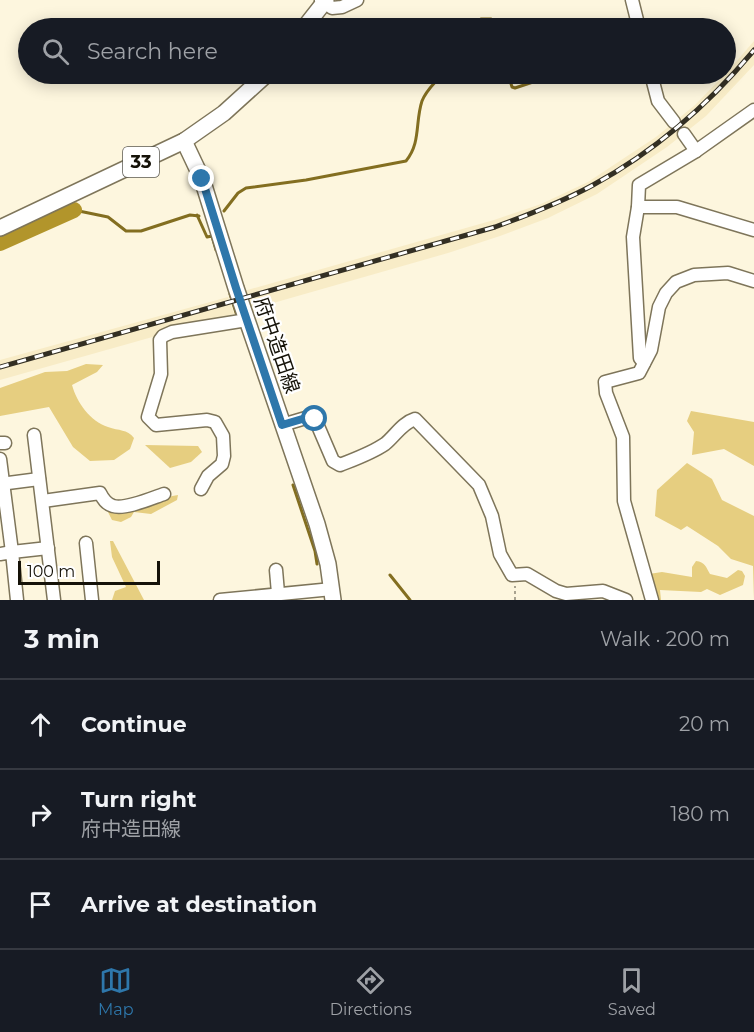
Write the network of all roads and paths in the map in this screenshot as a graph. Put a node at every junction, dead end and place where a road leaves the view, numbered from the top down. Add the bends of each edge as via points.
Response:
1 (357, 0) edge
2 (632, 0) edge
3 (323, 1) edge
4 (311, 18) edge
5 (636, 18) edge
6 (256, 84) edge
7 (654, 84) edge
8 (754, 110) edge
9 (674, 122) dead end
10 (684, 134) dead end
11 (184, 141) junction
12 (696, 151) junction
13 (638, 207) junction
14 (0, 228) edge
15 (754, 230) edge
16 (754, 281) edge
17 (247, 320) junction
18 (644, 363) junction
19 (282, 425) junction
20 (34, 435) dead end
21 (0, 459) edge
22 (39, 479) junction
23 (2, 483) edge
24 (201, 489) dead end
25 (164, 494) dead end
26 (43, 501) junction
27 (86, 543) dead end
28 (48, 548) junction
29 (6, 553) edge
30 (276, 570) dead end
31 (512, 575) junction
32 (332, 594) edge
33 (274, 595) edge
34 (17, 600) edge
35 (54, 600) edge
36 (92, 600) edge
37 (220, 600) edge
38 (515, 600) edge
39 (626, 600) edge
40 (652, 600) edge

1 - 3 street via 332,8
2 - 5 street
3 - 4 main road
6 - 11 main road, 33
7 - 9 street via 658,101
8 - 12 street
10 - 12 street
11 - 14 main road, 33
11 - 17 main road, 府中造田線 via 202,179
12 - 13 street via 639,185
13 - 15 street via 677,207
13 - 18 street via 633,237 640,358
16 - 18 street via 728,273 694,275 676,282 659,307 651,350
17 - 19 main road, 府中造田線
17 - 24 street via 172,332 160,340 161,374 148,417 156,425 215,422 223,436 222,464 208,476
18 - 40 street via 639,373 605,382 624,437 624,501
19 - 31 street via 309,417 315,419 333,461 340,465 387,442 410,421 420,422 479,485 492,516 500,554
19 - 32 main road, 府中造田線 via 323,544
20 - 22 street
21 - 23 street
22 - 23 street
22 - 26 street
23 - 29 street
25 - 26 street via 122,507 106,503 100,493
26 - 28 street
27 - 36 street
28 - 29 street
28 - 35 street
29 - 34 street
30 - 33 street
31 - 38 path
31 - 39 street via 527,574 566,594 603,591
32 - 33 street
33 - 37 street

